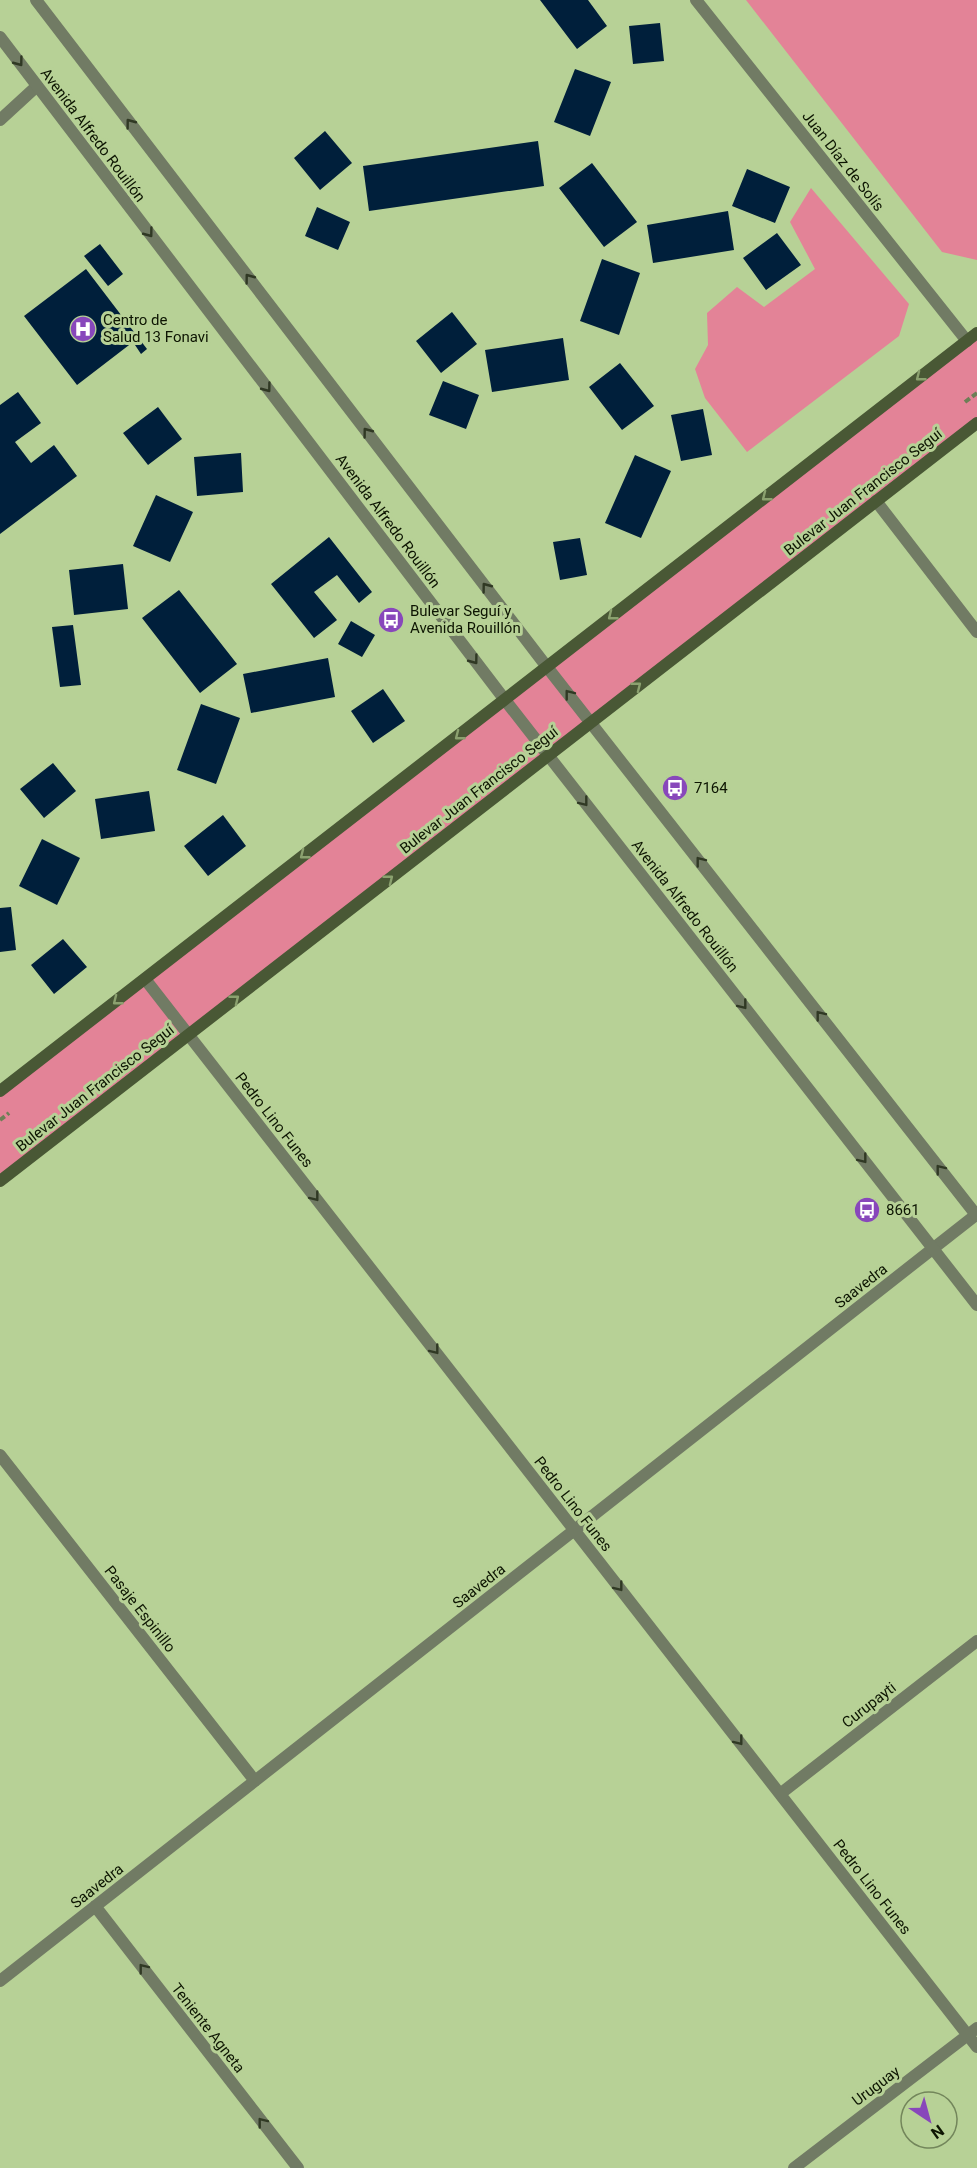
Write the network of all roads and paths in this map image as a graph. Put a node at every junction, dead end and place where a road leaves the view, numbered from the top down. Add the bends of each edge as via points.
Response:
1 (36, 0) edge
2 (696, 0) edge
3 (0, 37) edge
4 (37, 86) junction
5 (0, 120) edge
6 (977, 333) edge
7 (967, 341) junction
8 (977, 423) edge
9 (876, 501) junction
10 (977, 632) edge
11 (547, 667) junction
12 (505, 700) junction
13 (591, 722) junction
14 (548, 756) junction
15 (145, 979) junction
16 (189, 1034) junction
17 (0, 1091) edge
18 (0, 1181) edge
19 (977, 1215) edge
20 (933, 1249) junction
21 (977, 1305) edge
22 (0, 1455) edge
23 (575, 1530) junction
24 (977, 1641) edge
25 (255, 1781) junction
26 (780, 1794) junction
27 (95, 1906) junction
28 (0, 1981) edge
29 (973, 2032) edge
30 (977, 2047) edge
31 (297, 2168) edge
32 (794, 2168) edge

11 -> 1 street
2 - 7 street, Juan Díaz de Solís
3 -> 4 street, Avenida Alfredo Rouillón
4 - 5 street
4 -> 12 street, Avenida Alfredo Rouillón
6 - 7 main road
7 -> 11 main road
8 - 9 main road, Bulevar Juan Francisco Seguí
9 - 10 street
13 -> 9 main road, Bulevar Juan Francisco Seguí
11 - 12 main road
13 -> 11 street
12 - 14 street, Avenida Alfredo Rouillón
12 -> 15 main road
13 - 14 main road, Bulevar Juan Francisco Seguí
19 -> 13 street
16 -> 14 main road, Bulevar Juan Francisco Seguí
14 -> 20 street, Avenida Alfredo Rouillón
15 - 16 street, Pedro Lino Funes
15 -> 17 main road
16 - 18 main road, Bulevar Juan Francisco Seguí
16 -> 23 street, Pedro Lino Funes
19 - 20 street, Saavedra
20 - 21 street, Avenida Alfredo Rouillón
20 - 23 street, Saavedra
22 - 25 street, Pasaje Espinillo
23 - 25 street, Saavedra
23 -> 26 street, Pedro Lino Funes
24 - 26 street, Curupayti
25 - 27 street, Saavedra
26 - 29 street, Pedro Lino Funes
27 - 28 street, Saavedra
31 -> 27 street, Teniente Agneta
29 - 30 street, Pedro Lino Funes
29 - 32 street, Uruguay

